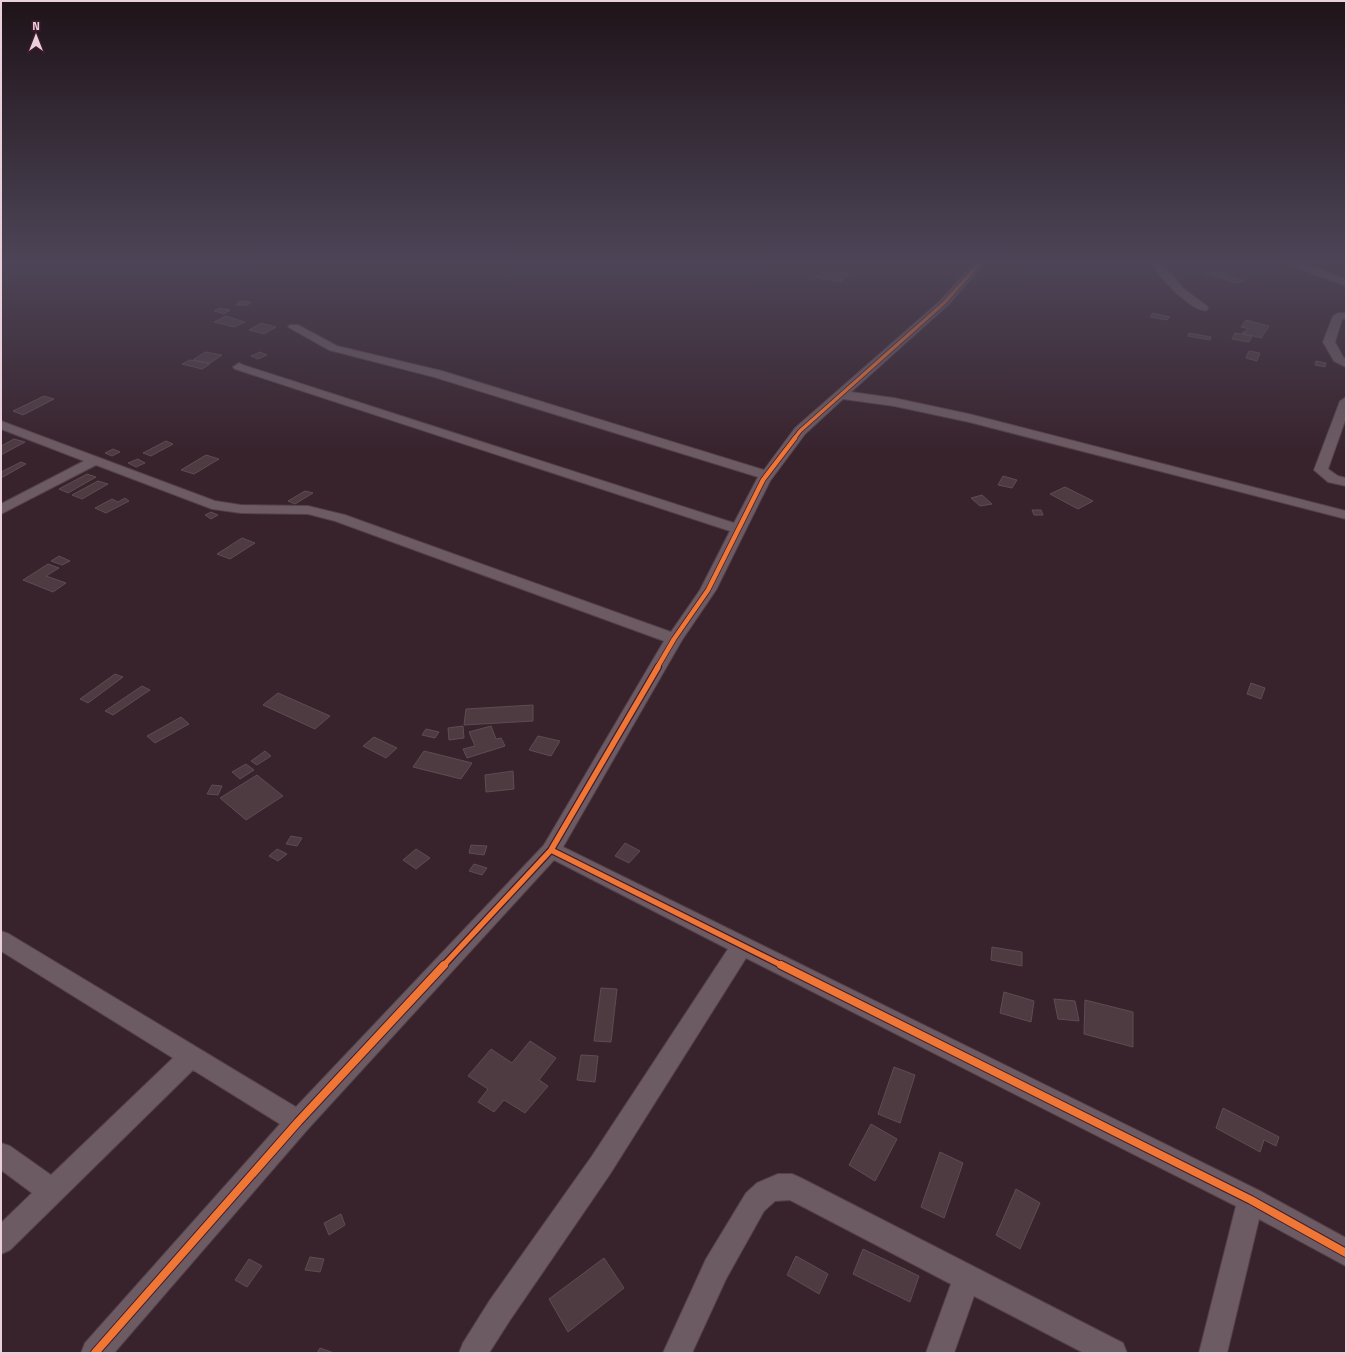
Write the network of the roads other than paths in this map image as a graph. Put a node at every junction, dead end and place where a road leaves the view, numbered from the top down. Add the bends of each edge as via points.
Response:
1 (917, 326) edge
2 (1334, 326) edge
3 (294, 327) dead end
4 (1346, 364) edge
5 (238, 367) dead end
6 (842, 395) junction
7 (1346, 401) edge
8 (1, 425) edge
9 (94, 461) junction
10 (767, 475) junction
11 (1346, 482) edge
12 (1, 510) edge
13 (1346, 515) edge
14 (738, 529) junction
15 (674, 640) junction
16 (551, 850) junction
17 (1, 940) edge
18 (742, 946) junction
19 (191, 1056) junction
20 (298, 1122) junction
21 (1, 1155) edge
22 (52, 1191) junction
23 (1251, 1200) junction
24 (1, 1241) edge
25 (1346, 1254) edge
26 (967, 1278) junction
27 (95, 1353) edge
28 (473, 1353) edge
29 (676, 1353) edge
30 (940, 1353) edge
31 (1113, 1353) edge
32 (1213, 1353) edge

1 - 6 street
2 - 4 street via 1329,342 1338,359
3 - 10 street via 334,348 438,374
5 - 14 street
6 - 10 street via 800,431
6 - 13 street via 922,406
7 - 11 street via 1321,470 1333,479
8 - 9 street
9 - 12 street
9 - 15 street via 212,505 241,509 308,510 340,518
10 - 14 street
14 - 15 street via 708,590
15 - 16 street
16 - 18 street
16 - 20 street
17 - 19 street
18 - 23 street
18 - 28 street via 601,1165
19 - 20 street
19 - 22 street
20 - 27 street
21 - 22 street
22 - 24 street
23 - 25 street
23 - 32 street
26 - 29 street via 792,1187 778,1187 766,1192 755,1202 716,1269
26 - 30 street
26 - 31 street

